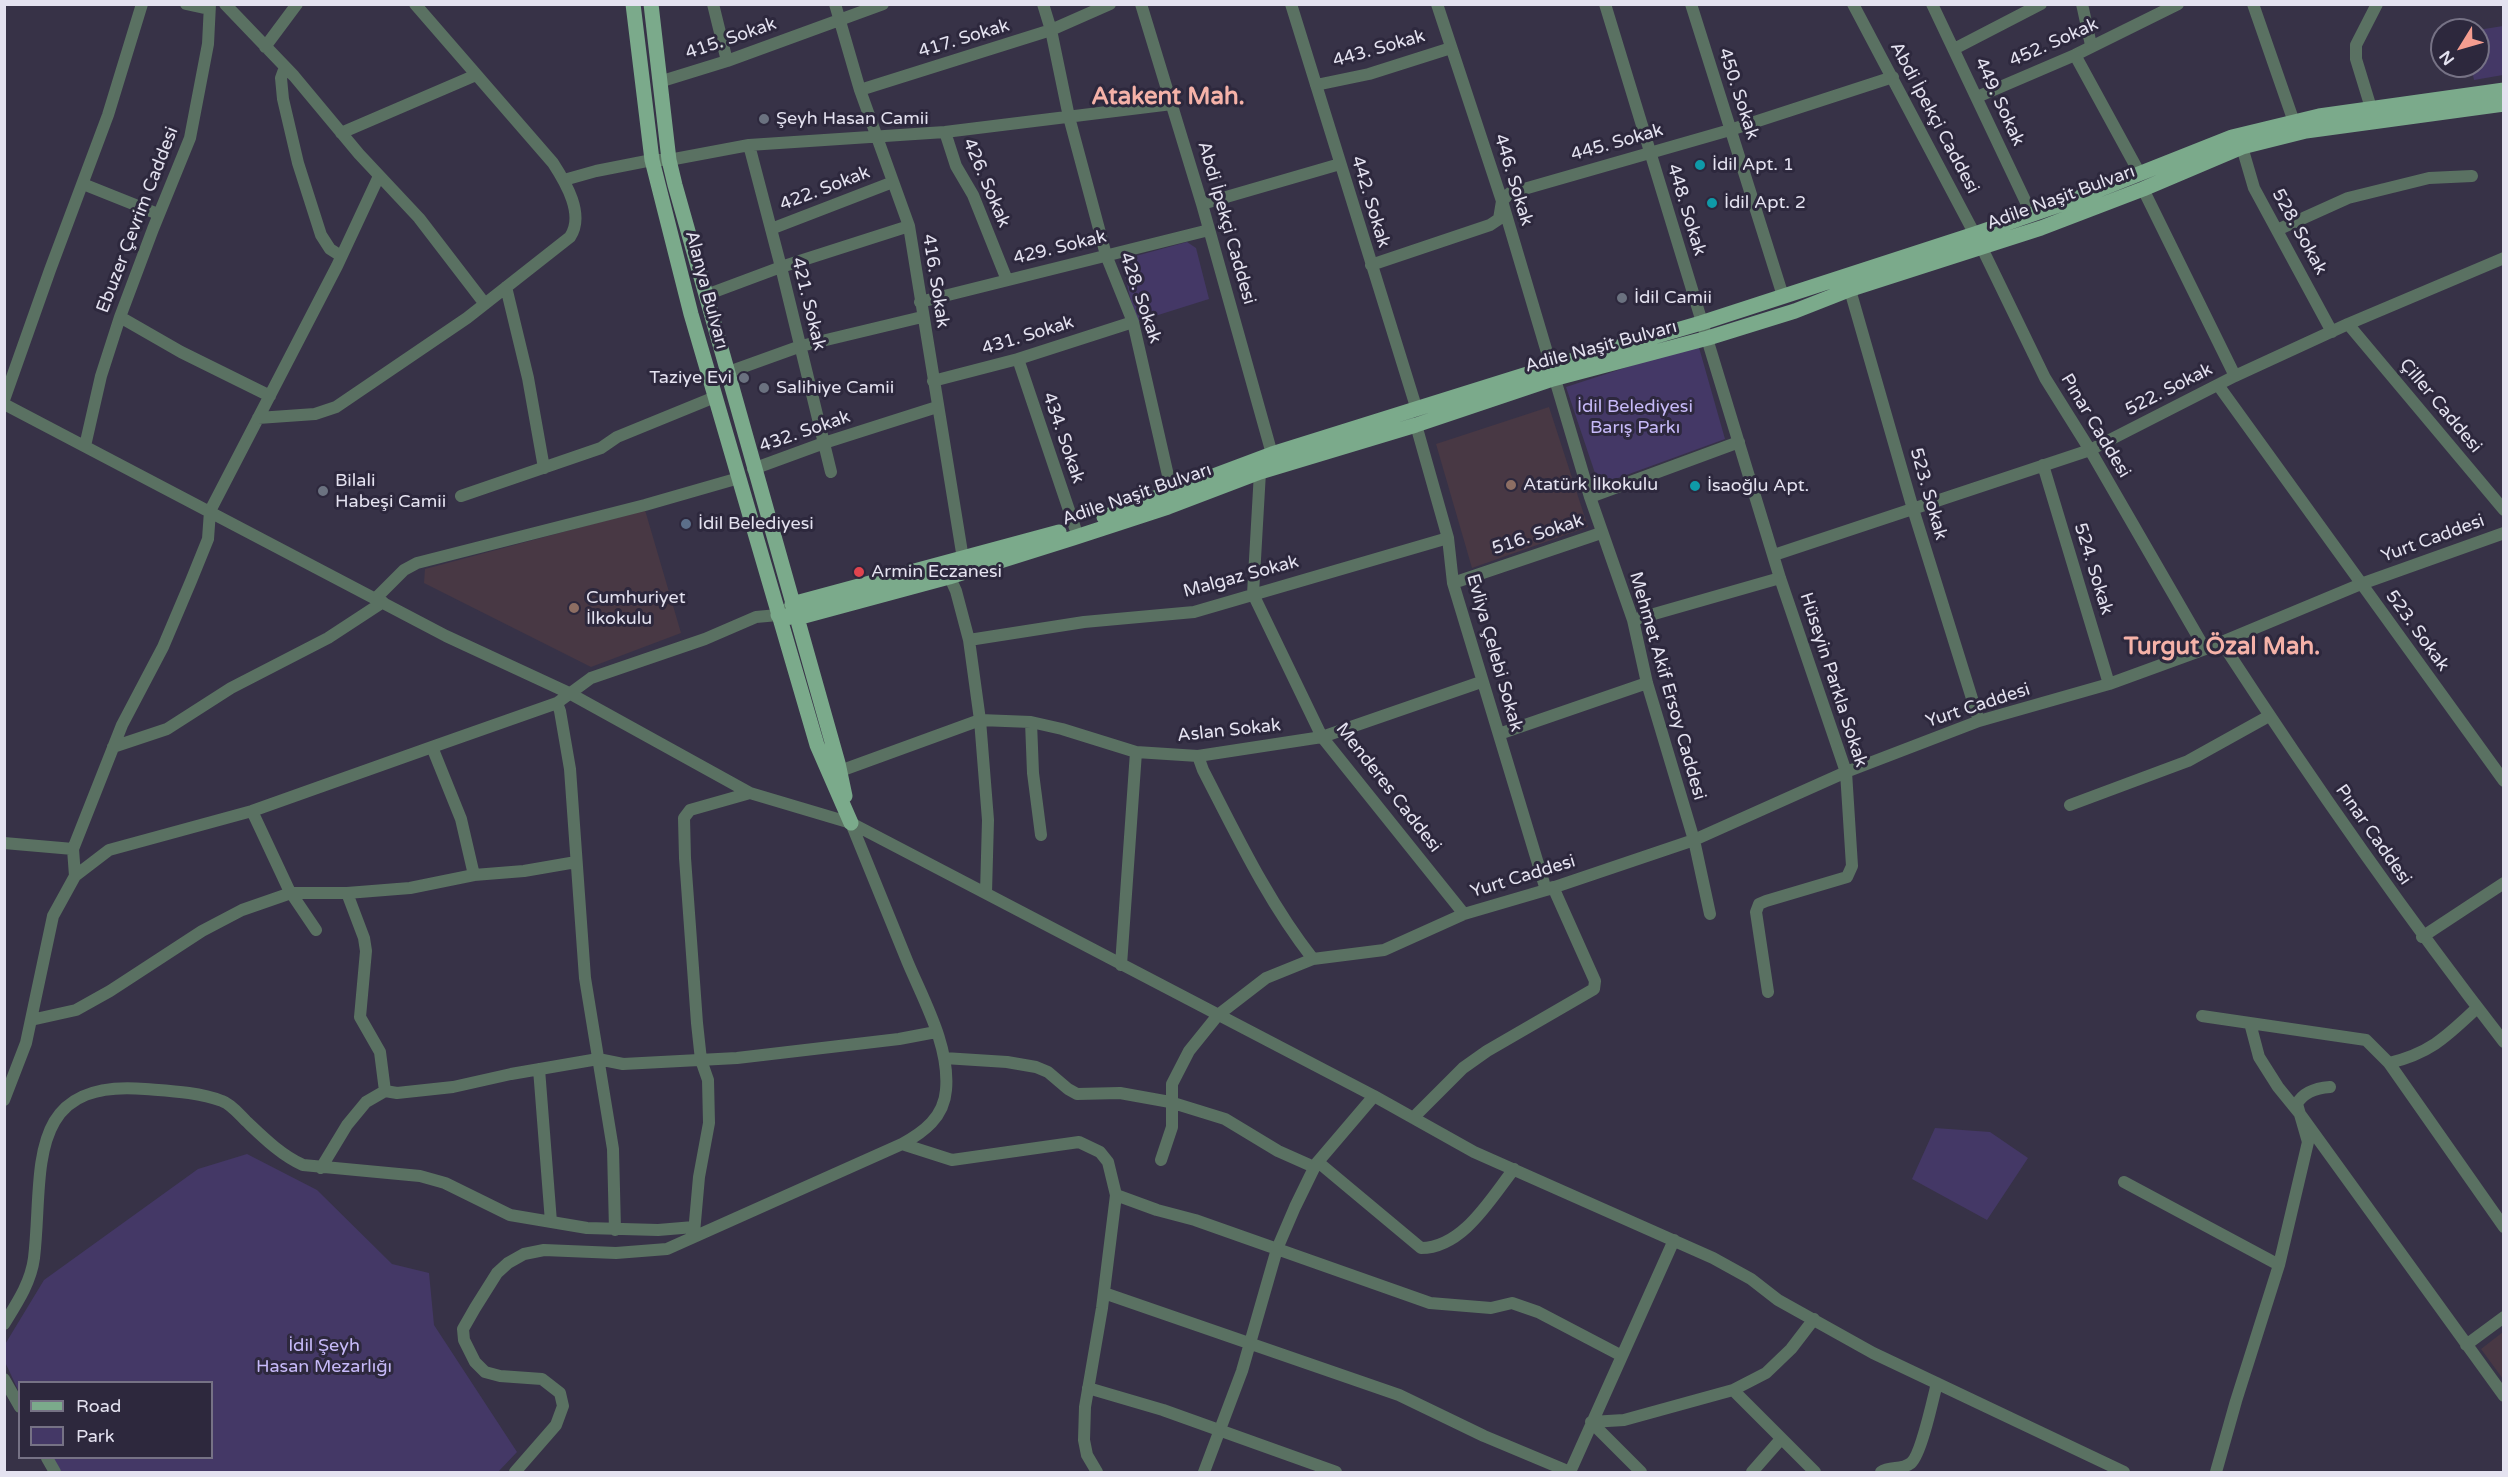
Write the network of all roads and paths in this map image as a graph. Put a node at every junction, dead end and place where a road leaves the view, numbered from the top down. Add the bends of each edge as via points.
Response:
1 (142, 4) edge
2 (186, 4) edge
3 (225, 4) edge
4 (297, 4) edge
5 (415, 4) edge
6 (633, 4) edge
7 (651, 4) edge
8 (714, 4) edge
9 (835, 4) edge
10 (883, 4) edge
11 (1043, 4) edge
12 (1110, 4) edge
13 (1141, 4) edge
14 (1291, 4) edge
15 (1437, 4) edge
16 (1605, 4) edge
17 (1691, 4) edge
18 (1853, 4) edge
19 (1932, 4) edge
20 (2041, 4) edge
21 (2082, 4) edge
22 (2178, 4) edge
23 (2253, 4) edge
24 (2377, 4) edge
25 (209, 7) edge
26 (839, 22) junction
27 (1051, 30) junction
28 (2091, 45) junction
29 (265, 47) junction
30 (1451, 48) junction
31 (1954, 49) junction
32 (2075, 55) junction
33 (727, 61) junction
34 (285, 67) junction
35 (476, 75) junction
36 (1893, 77) junction
37 (659, 82) junction
38 (1317, 85) junction
39 (860, 90) junction
40 (2504, 90) edge
41 (1977, 97) junction
42 (1172, 104) junction
43 (2504, 104) edge
44 (2371, 108) junction
45 (1069, 117) junction
46 (2294, 122) junction
47 (1730, 130) junction
48 (945, 132) junction
49 (341, 133) junction
50 (877, 137) junction
51 (749, 145) junction
52 (2242, 147) junction
53 (1650, 152) junction
54 (652, 160) junction
55 (669, 160) junction
56 (1340, 164) junction
57 (379, 176) junction
58 (2472, 176) dead end
59 (564, 180) junction
60 (2141, 181) junction
61 (893, 182) junction
62 (83, 184) junction
63 (1502, 201) junction
64 (1202, 204) junction
65 (158, 214) junction
66 (2032, 215) junction
67 (909, 226) junction
68 (771, 229) junction
69 (1209, 230) junction
70 (2277, 230) junction
71 (1978, 241) junction
72 (1106, 255) junction
73 (341, 256) junction
74 (2504, 258) edge
75 (1371, 265) junction
76 (781, 267) junction
77 (1007, 280) junction
78 (1848, 282) junction
79 (507, 287) junction
80 (706, 295) junction
81 (1783, 296) junction
82 (920, 302) junction
83 (485, 304) junction
84 (120, 317) junction
85 (922, 317) junction
86 (1133, 322) junction
87 (1701, 323) junction
88 (2348, 324) junction
89 (2332, 332) junction
90 (1708, 338) junction
91 (801, 346) junction
92 (1018, 359) junction
93 (726, 373) junction
94 (1552, 373) junction
95 (2235, 376) junction
96 (933, 381) junction
97 (2218, 385) junction
98 (270, 396) junction
99 (715, 397) junction
100 (4, 402) edge
101 (937, 407) junction
102 (1416, 417) junction
103 (258, 418) junction
104 (1739, 442) junction
105 (824, 443) junction
106 (85, 446) junction
107 (2090, 450) junction
108 (1272, 454) junction
109 (2043, 465) junction
110 (544, 468) junction
111 (753, 469) junction
112 (831, 472) dead end
113 (1260, 472) junction
114 (739, 478) junction
115 (1172, 493) junction
116 (461, 496) dead end
117 (1590, 497) junction
118 (1912, 509) junction
119 (2504, 510) edge
120 (210, 511) junction
121 (1075, 528) junction
122 (1602, 533) junction
123 (2504, 533) edge
124 (1448, 538) junction
125 (1774, 555) junction
126 (955, 568) junction
127 (1780, 578) junction
128 (1453, 583) junction
129 (2361, 584) junction
130 (1253, 594) junction
131 (380, 600) junction
132 (794, 611) junction
133 (778, 615) junction
134 (1633, 620) junction
135 (969, 640) junction
136 (2222, 643) junction
137 (2205, 649) junction
138 (1481, 682) junction
139 (1647, 683) junction
140 (2109, 684) junction
141 (569, 693) junction
142 (557, 703) junction
143 (2269, 716) junction
144 (980, 720) junction
145 (1031, 722) junction
146 (1979, 722) junction
147 (1499, 734) junction
148 (1322, 737) junction
149 (113, 747) junction
150 (432, 747) junction
151 (1136, 752) junction
152 (1198, 756) junction
153 (840, 771) junction
154 (1846, 772) junction
155 (2504, 781) edge
156 (750, 793) junction
157 (2070, 805) dead end
158 (252, 811) junction
159 (851, 823) junction
160 (1041, 835) dead end
161 (1694, 840) junction
162 (4, 843) edge
163 (73, 849) junction
164 (576, 862) junction
165 (474, 875) junction
166 (75, 876) junction
167 (2504, 884) edge
168 (1549, 888) junction
169 (291, 893) junction
170 (347, 893) junction
171 (986, 893) junction
172 (1464, 914) junction
173 (1710, 914) dead end
174 (316, 930) dead end
175 (2422, 937) junction
176 (1313, 959) junction
177 (1121, 965) junction
178 (1768, 992) dead end
179 (2477, 1008) junction
180 (1218, 1015) junction
181 (2202, 1016) dead end
182 (31, 1020) junction
183 (2250, 1023) junction
184 (936, 1032) junction
185 (2504, 1042) edge
186 (598, 1059) junction
187 (944, 1059) junction
188 (701, 1060) junction
189 (2389, 1063) junction
190 (539, 1069) junction
191 (2330, 1087) dead end
192 (385, 1091) junction
193 (1374, 1096) junction
194 (4, 1100) edge
195 (1170, 1102) junction
196 (2300, 1114) junction
197 (1413, 1118) junction
198 (902, 1144) junction
199 (1161, 1160) dead end
200 (1316, 1164) junction
201 (321, 1168) junction
202 (1514, 1169) junction
203 (2124, 1182) dead end
204 (1116, 1195) junction
205 (551, 1222) junction
206 (2504, 1227) edge
207 (615, 1230) junction
208 (694, 1232) junction
209 (1674, 1240) junction
210 (1276, 1250) junction
211 (2279, 1265) junction
212 (1104, 1293) junction
213 (2504, 1317) edge
214 (1814, 1319) junction
215 (4, 1324) edge
216 (1250, 1344) junction
217 (2466, 1345) junction
218 (1622, 1356) junction
219 (4, 1379) edge
220 (1937, 1383) junction
221 (1088, 1388) junction
222 (1733, 1390) junction
223 (2504, 1396) edge
224 (18, 1404) edge
225 (1591, 1422) junction
226 (1218, 1431) junction
227 (1781, 1439) junction
228 (48, 1459) edge
229 (1570, 1472) edge
230 (55, 1473) edge
231 (516, 1473) edge
232 (1097, 1473) edge
233 (1204, 1473) edge
234 (1336, 1473) edge
235 (1641, 1473) edge
236 (1752, 1473) edge
237 (1815, 1473) edge
238 (1881, 1473) edge
239 (2124, 1473) edge
240 (2216, 1473) edge

1 - 62 street
2 - 25 street
3 - 29 street
4 - 29 street
5 - 35 street
6 - 54 main road, Alanya Bulvarı
7 - 37 main road, Alanya Bulvarı
8 - 33 street
9 - 26 street, 416. Sokak
10 - 26 street, 415. Sokak
11 - 27 street, 428. Sokak
12 - 27 street, 417. Sokak
13 - 42 street, Abdi İpekçi Caddesi
14 - 38 street, 442. Sokak
15 - 30 street, 446. Sokak
16 - 53 street, 448. Sokak
17 - 47 street, 450. Sokak
18 - 36 street, Abdi İpekçi Caddesi
19 - 31 street, 449. Sokak
20 - 31 street
21 - 28 street
22 - 28 street, 452. Sokak
23 - 46 street
24 - 44 street via 2356,45 2356,59
25 - 65 street, Ebuzer Çevrim Caddesi via 208,44 190,138
26 - 33 street, 415. Sokak
26 - 39 street, 416. Sokak
27 - 39 street, 417. Sokak
27 - 45 street, 428. Sokak
28 - 32 street, 452. Sokak
29 - 34 street
30 - 38 street, 443. Sokak via 1369,74
30 - 63 street, 446. Sokak
31 - 41 street, 449. Sokak
32 - 41 street, 452. Sokak
32 - 60 street
33 - 37 street, 415. Sokak
34 - 49 street
34 - 73 street via 281,78 283,99 298,163 321,235 330,249
35 - 49 street
35 - 59 street
36 - 47 street, 445. Sokak
36 - 71 street, Abdi İpekçi Caddesi
37 - 55 main road, Alanya Bulvarı
38 - 56 street, 442. Sokak
39 - 50 street, 416. Sokak
40 - 44 main road, Adile Naşit Bulvarı
41 - 66 street, 449. Sokak
42 - 45 street
42 - 64 street, Abdi İpekçi Caddesi
43 - 52 main road, Adile Naşit Bulvarı via 2306,131
44 - 46 main road, Adile Naşit Bulvarı
45 - 48 street
45 - 72 street, 428. Sokak
46 - 60 main road, Adile Naşit Bulvarı via 2232,137
47 - 53 street, 445. Sokak
47 - 81 street, 450. Sokak
48 - 50 street
48 - 77 street, 426. Sokak
49 - 57 street
50 - 51 street
50 - 61 street, 416. Sokak
51 - 55 street
51 - 68 street, 421. Sokak
52 - 60 main road, Adile Naşit Bulvarı
52 - 70 street, 528. Sokak via 2254,188
53 - 63 street, 445. Sokak via 1510,193
53 - 87 street, 448. Sokak
54 - 55 street
54 - 59 street
54 - 99 main road, Alanya Bulvarı
55 - 80 main road, Alanya Bulvarı
56 - 64 street
56 - 75 street, 442. Sokak
57 - 73 street
57 - 83 street via 419,218
58 - 70 street via 2428,178 2348,198
59 - 79 street via 577,217 576,228
60 - 66 main road, Adile Naşit Bulvarı
60 - 71 main road, Adile Naşit Bulvarı
60 - 95 street
61 - 67 street, 416. Sokak
61 - 68 street, 422. Sokak
62 - 65 street
62 - 100 street
63 - 75 street via 1499,219 1490,225
63 - 94 street, 446. Sokak
64 - 69 street, Abdi İpekçi Caddesi
65 - 84 street, Ebuzer Çevrim Caddesi
66 - 71 main road, Adile Naşit Bulvarı
67 - 76 street
67 - 82 street, 416. Sokak
68 - 76 street, 421. Sokak
69 - 72 street, 429. Sokak
69 - 108 street, Abdi İpekçi Caddesi
70 - 89 street, 528. Sokak
71 - 78 main road, Adile Naşit Bulvarı
71 - 107 street, Pınar Caddesi via 2044,378
72 - 77 street, 429. Sokak
72 - 86 street, 428. Sokak
73 - 98 street
74 - 88 street, 522. Sokak
75 - 102 street, 442. Sokak
76 - 80 street
76 - 91 street, 421. Sokak
77 - 82 street, 429. Sokak
78 - 81 main road, Adile Naşit Bulvarı
78 - 90 main road, Adile Naşit Bulvarı via 1795,311
78 - 118 street, 523. Sokak
79 - 83 street
79 - 110 street
80 - 93 main road, Alanya Bulvarı
81 - 87 main road, Adile Naşit Bulvarı
82 - 85 street, 416. Sokak
83 - 103 street via 336,407 315,414
84 - 98 street
84 - 106 street, Ebuzer Çevrim Caddesi
85 - 91 street
85 - 96 street, 416. Sokak
86 - 92 street, 431. Sokak
86 - 115 street, 428. Sokak
87 - 90 street, Hüseyin Parkla Sokak
87 - 94 main road, Adile Naşit Bulvarı
88 - 89 street, 522. Sokak
88 - 119 street, Çiller Caddesi
89 - 95 street, 522. Sokak
90 - 94 main road, Adile Naşit Bulvarı
90 - 104 street, Hüseyin Parkla Sokak
91 - 93 street
91 - 105 street, 421. Sokak
92 - 96 street, 431. Sokak
92 - 121 street, 434. Sokak
93 - 111 main road, Alanya Bulvarı
94 - 102 main road, Adile Naşit Bulvarı
94 - 117 street, Mehmet Akif Ersoy Caddesi
95 - 97 street, 522. Sokak
96 - 101 street, 416. Sokak
97 - 107 street, 522. Sokak
97 - 129 street, 523. Sokak
98 - 103 street
99 - 110 street via 617,436 601,448
99 - 114 main road, Alanya Bulvarı
100 - 106 street
101 - 105 street, 432. Sokak
101 - 126 street, 416. Sokak via 946,446
102 - 108 main road, Adile Naşit Bulvarı
102 - 113 main road, Adile Naşit Bulvarı
102 - 124 street, Evliya Çelebi Sokak
103 - 120 street
104 - 117 street
104 - 125 street, Hüseyin Parkla Sokak
105 - 111 street, 432. Sokak
105 - 112 street, 421. Sokak
106 - 120 street
107 - 109 street, 522. Sokak
107 - 137 street, Pınar Caddesi
108 - 115 main road, Adile Naşit Bulvarı
109 - 118 street, 522. Sokak
109 - 140 street, 524. Sokak
110 - 116 street
111 - 132 main road, Alanya Bulvarı
113 - 126 main road, Adile Naşit Bulvarı via 1157,510
113 - 130 street, Menderes Caddesi
114 - 131 street via 417,563 404,570
114 - 133 main road, Alanya Bulvarı
115 - 121 main road, Adile Naşit Bulvarı
117 - 122 street, Mehmet Akif Ersoy Caddesi
118 - 125 street, 522. Sokak
118 - 146 street, 523. Sokak
120 - 131 street
120 - 149 street via 208,539 191,581
121 - 126 main road, Adile Naşit Bulvarı
122 - 128 street, 516. Sokak
122 - 134 street, Mehmet Akif Ersoy Caddesi
123 - 129 street, Yurt Caddesi
124 - 128 street, Evliya Çelebi Sokak
124 - 130 street, Malgaz Sokak
125 - 127 street, Hüseyin Parkla Sokak
126 - 132 main road, Adile Naşit Bulvarı
126 - 135 street, 416. Sokak via 956,591
127 - 134 street
127 - 154 street, Hüseyin Parkla Sokak
128 - 138 street, Evliya Çelebi Sokak
129 - 136 street, Yurt Caddesi
129 - 155 street, 523. Sokak
130 - 135 street, Malgaz Sokak via 1194,612 1084,622
130 - 148 street, Menderes Caddesi
131 - 141 street via 446,636
131 - 149 street via 328,638 231,688 167,729
132 - 133 main road, Adile Naşit Bulvarı
132 - 153 main road, Alanya Bulvarı
133 - 141 street via 756,617 591,678
133 - 159 main road, Alanya Bulvarı via 817,745
134 - 139 street, Mehmet Akif Ersoy Caddesi
135 - 144 street, 416. Sokak
136 - 137 street, Yurt Caddesi
136 - 143 street, Pınar Caddesi
137 - 140 street, Yurt Caddesi
138 - 147 street, Evliya Çelebi Sokak
138 - 148 street, Aslan Sokak
139 - 147 street
139 - 161 street, Mehmet Akif Ersoy Caddesi
140 - 146 street, Yurt Caddesi
141 - 142 street
141 - 156 street
142 - 150 street
142 - 164 street via 570,769
143 - 157 street via 2188,761
143 - 175 street, Pınar Caddesi
144 - 145 street, Aslan Sokak
144 - 153 street, Aslan Sokak
144 - 171 street, 416. Sokak via 988,820
145 - 151 street, Aslan Sokak
145 - 160 street
146 - 154 street, Yurt Caddesi
147 - 168 street, Evliya Çelebi Sokak
148 - 152 street, Aslan Sokak
148 - 172 street, Menderes Caddesi
149 - 163 street
150 - 158 street
150 - 165 street via 461,819
151 - 152 street, Aslan Sokak
151 - 177 street
152 - 176 street via 1249,859
153 - 159 main road, Alanya Bulvarı
154 - 161 street, Yurt Caddesi
154 - 178 street, Hüseyin Parkla Sokak via 1852,866 1847,877 1766,901 1759,904 1756,912
156 - 159 street
156 - 188 street via 690,810 684,818
158 - 166 street via 109,850
158 - 169 street
159 - 171 street
159 - 184 street
161 - 168 street, Yurt Caddesi
161 - 173 street, Mehmet Akif Ersoy Caddesi
162 - 163 street
163 - 166 street
164 - 165 street
164 - 186 street via 585,978
165 - 170 street via 410,888
166 - 182 street via 53,916
167 - 175 street
168 - 172 street, Yurt Caddesi
168 - 197 street, Evliya Çelebi Sokak via 1595,981 1594,989 1463,1068
169 - 170 street
169 - 174 street
169 - 182 street via 242,910 212,926 76,1010
170 - 192 street via 366,951 360,1017 380,1052
171 - 177 street
172 - 176 street, Yurt Caddesi via 1384,950
175 - 179 street, Pınar Caddesi
176 - 180 street, Yurt Caddesi via 1266,978
177 - 180 street
179 - 185 street, Pınar Caddesi
179 - 189 street via 2433,1047
180 - 193 street
180 - 195 street, Yurt Caddesi via 1189,1051 1172,1084
181 - 183 street
182 - 194 street
183 - 189 street via 2366,1040
183 - 196 street via 2259,1057
184 - 187 street
184 - 188 street
186 - 188 street via 623,1064
186 - 190 street
186 - 207 street via 613,1149
187 - 195 street via 1036,1067 1077,1094 1120,1093
187 - 198 street via 946,1090 942,1107 934,1121
188 - 208 street via 708,1080 709,1123
189 - 206 street
190 - 192 street via 453,1087
190 - 205 street
191 - 196 street via 2300,1097
192 - 201 street via 366,1102
193 - 197 street
193 - 200 street
195 - 199 street, Yurt Caddesi via 1172,1126
195 - 200 street via 1225,1119 1278,1151
196 - 211 street via 2308,1142
196 - 217 street
197 - 202 street
198 - 204 street via 952,1160 1079,1142 1100,1152 1108,1162
198 - 208 street
200 - 202 street via 1421,1248 1448,1241 1471,1223
200 - 210 street
201 - 205 street via 420,1176 445,1183 510,1215
201 - 215 street via 287,1158 223,1101 120,1087 81,1096 55,1119 46,1140 40,1164 34,1260 26,1287
202 - 209 street
203 - 211 street
204 - 210 street
204 - 212 street
205 - 207 street
207 - 208 street
208 - 231 street via 668,1249 544,1250 524,1254 497,1273 463,1329 469,1351 485,1372 542,1379 560,1393 563,1406 556,1425
209 - 214 street via 1751,1279 1778,1300
209 - 218 street
210 - 216 street
210 - 218 street via 1430,1304 1491,1308 1512,1303 1538,1312
211 - 240 street
212 - 216 street
212 - 221 street
213 - 217 street
214 - 220 street
214 - 222 street via 1766,1373
216 - 226 street
216 - 229 street via 1399,1395
217 - 223 street
218 - 225 street
219 - 224 street
220 - 238 street via 1916,1458 1901,1469 1887,1468
220 - 239 street
221 - 226 street
221 - 232 street via 1084,1440
222 - 225 street via 1624,1420
222 - 227 street
225 - 229 street
225 - 235 street
226 - 233 street
226 - 234 street
227 - 236 street
227 - 237 street
228 - 230 street

